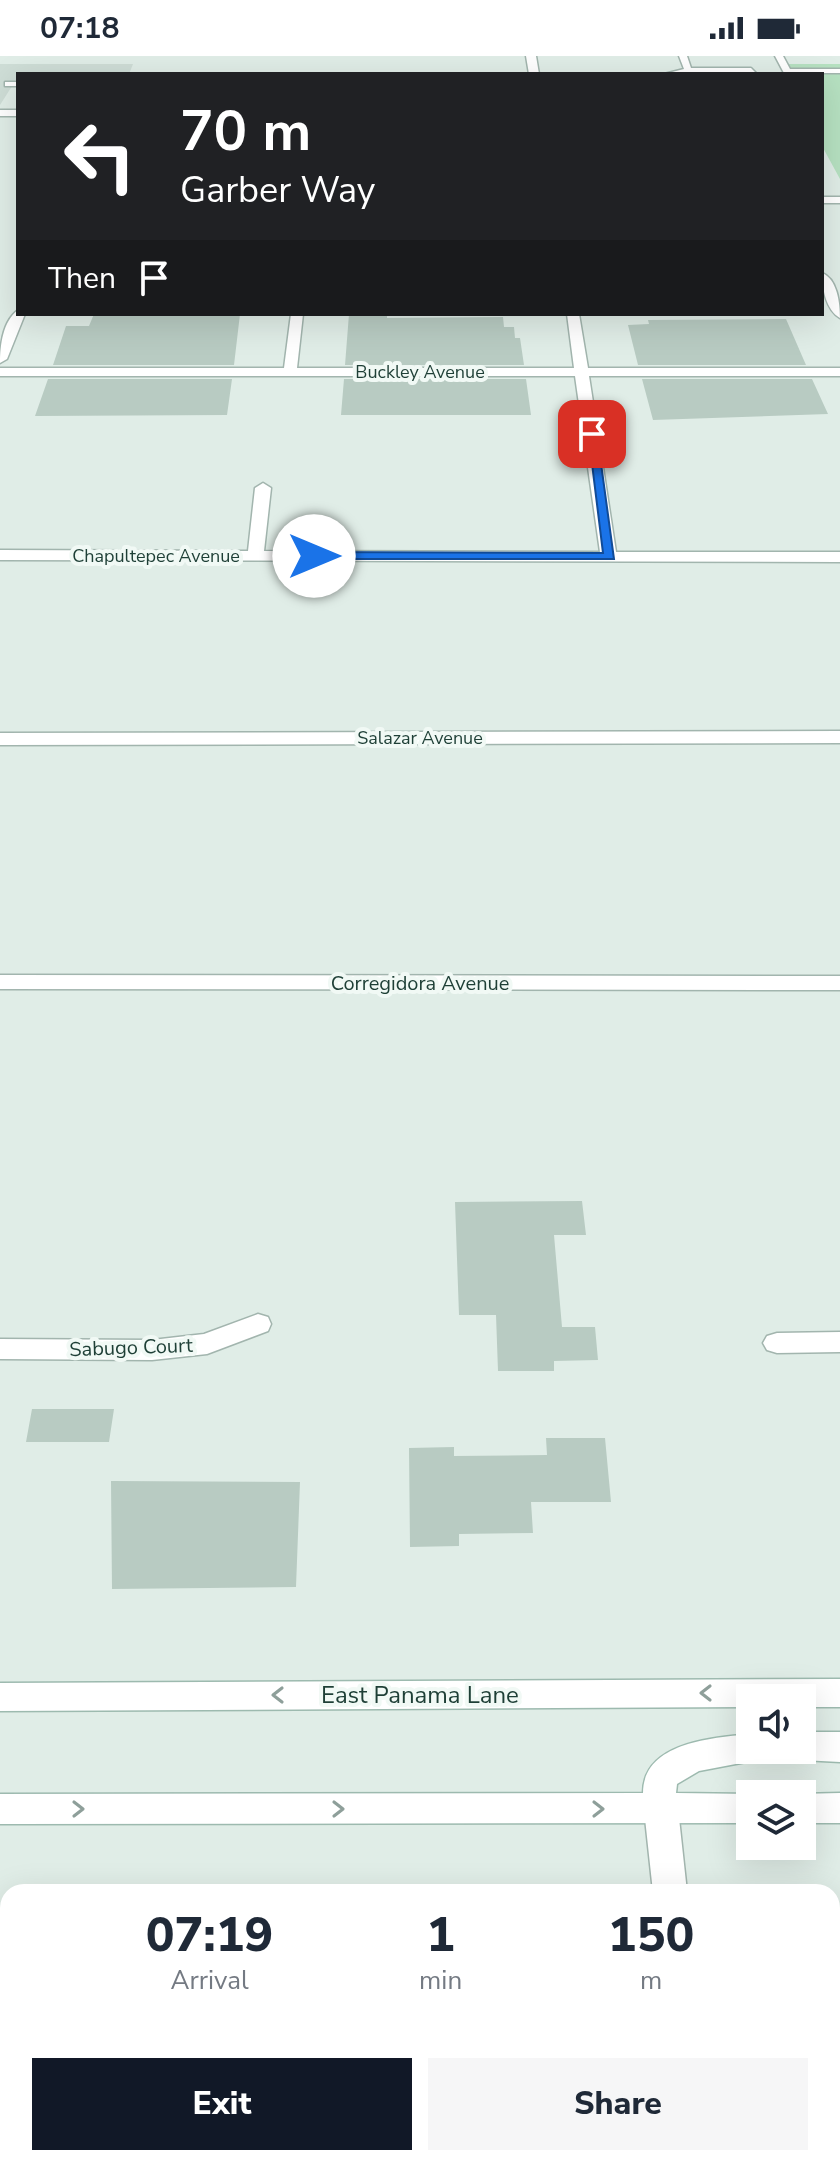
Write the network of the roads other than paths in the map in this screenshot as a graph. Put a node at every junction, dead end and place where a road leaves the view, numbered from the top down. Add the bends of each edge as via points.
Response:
1 (683, 56) edge
2 (779, 56) edge
3 (688, 70) junction
4 (840, 71) edge
5 (678, 72) edge
6 (752, 72) edge
7 (824, 278) edge
8 (840, 314) edge
9 (18, 316) edge
10 (297, 316) edge
11 (573, 316) edge
12 (0, 359) edge
13 (0, 372) edge
14 (290, 372) junction
15 (583, 372) junction
16 (840, 372) edge
17 (263, 488) dead end
18 (0, 555) edge
19 (255, 556) junction
20 (609, 556) junction
21 (840, 557) edge
22 (840, 737) edge
23 (0, 739) edge
24 (0, 982) edge
25 (840, 983) edge
26 (258, 1324) dead end
27 (840, 1342) edge
28 (777, 1343) dead end
29 (0, 1349) edge
30 (840, 1693) edge
31 (0, 1697) edge
32 (816, 1746) edge
33 (840, 1747) edge
34 (736, 1750) edge
35 (736, 1808) edge
36 (816, 1808) edge
37 (840, 1808) edge
38 (0, 1809) edge
39 (661, 1809) junction
40 (669, 1884) edge

1 - 3 lane
2 - 4 lane via 787,71
3 - 5 lane
3 - 6 lane
7 - 8 street
9 - 12 street
10 - 14 street
11 - 15 street
13 - 14 street, Buckley Avenue
14 - 15 street, Buckley Avenue
15 - 16 street, Buckley Avenue
15 - 20 street
17 - 19 street
18 - 19 street, Chapultepec Avenue
19 - 20 street, Chapultepec Avenue
20 - 21 street, Chapultepec Avenue
22 - 23 street, Salazar Avenue
24 - 25 street, Corregidora Avenue
26 - 29 street, Sabugo Court via 207,1344 152,1350
27 - 28 street
30 -> 31 street, East Panama Lane
32 - 33 street
34 - 39 street via 673,1764 660,1782
35 - 39 street
36 - 37 street
38 -> 39 street
39 - 40 street

